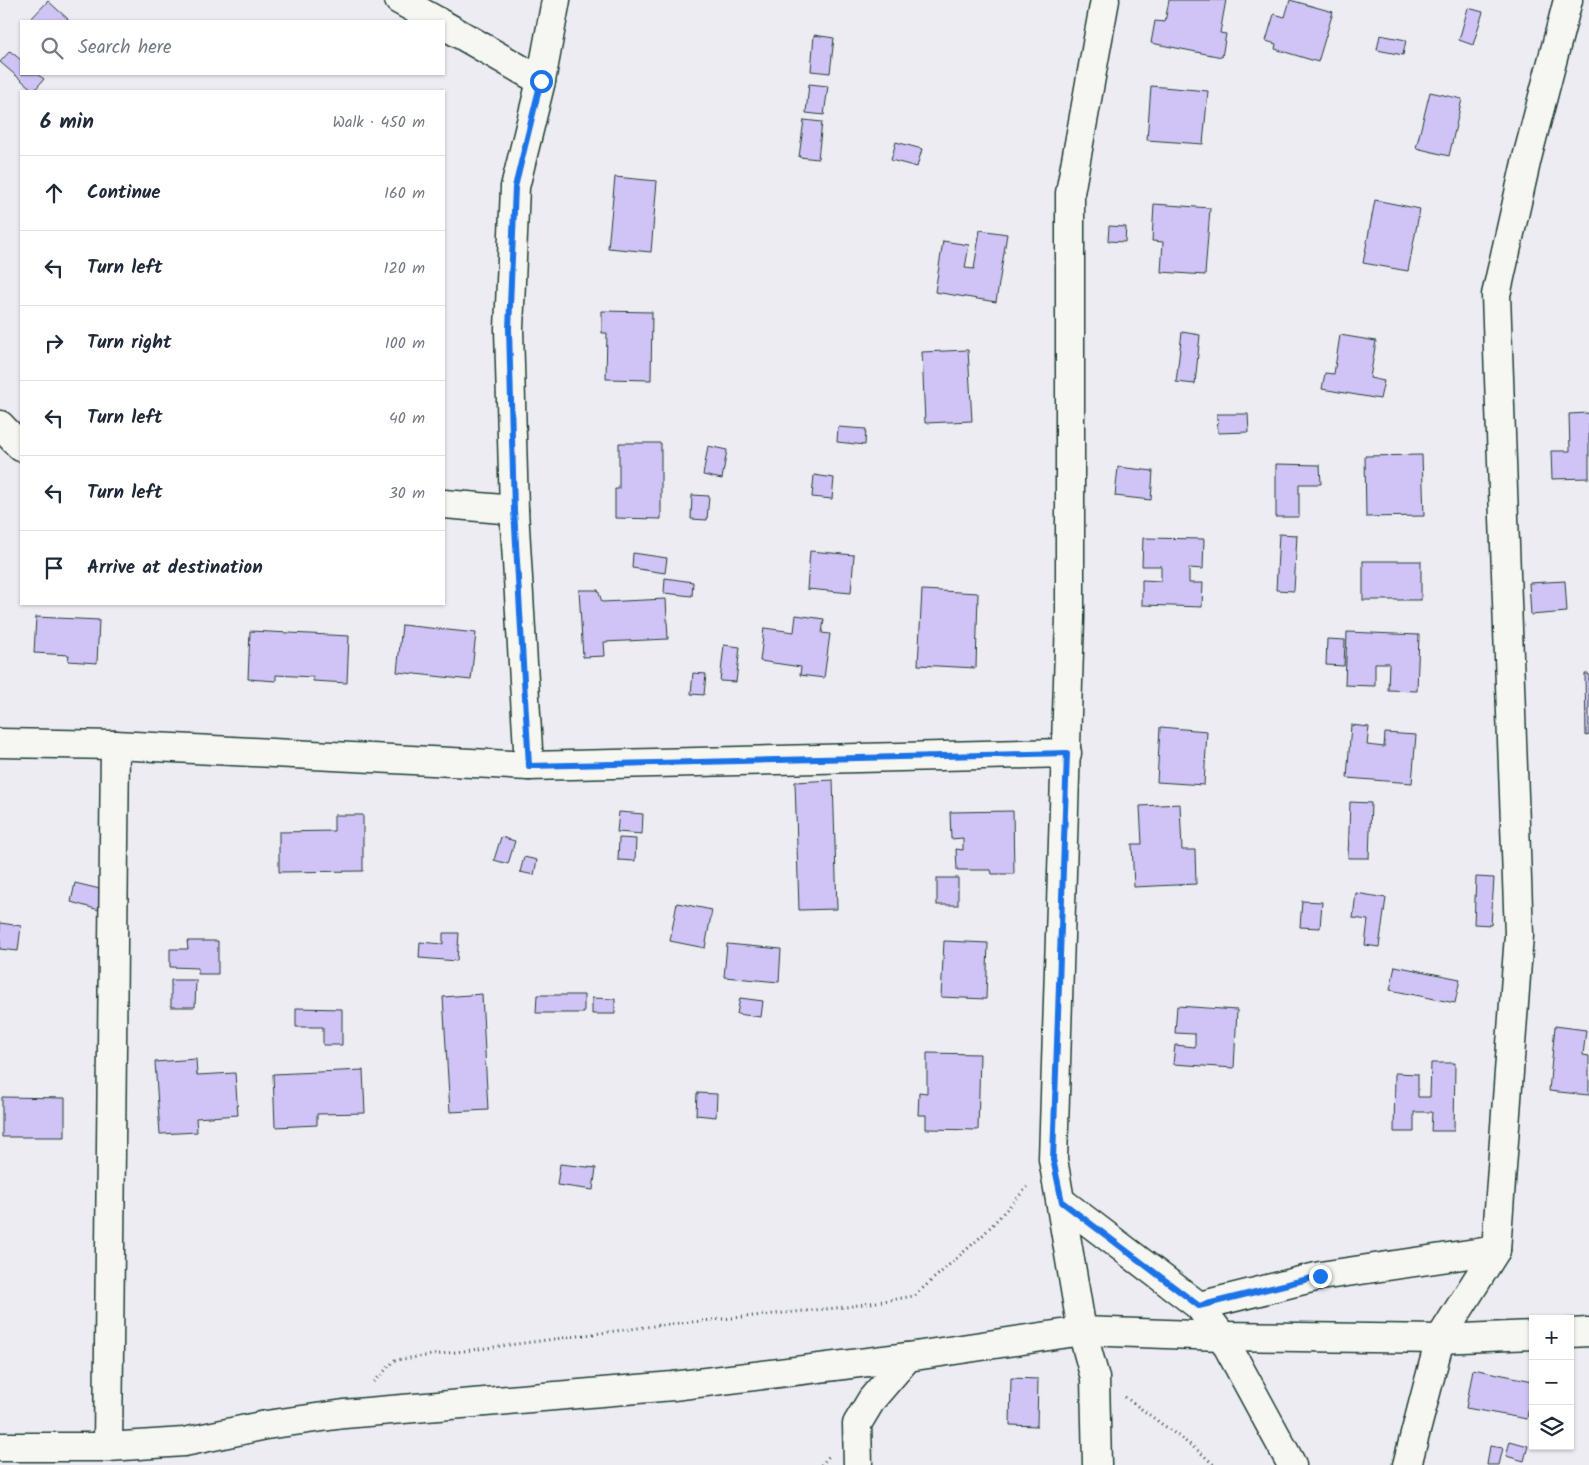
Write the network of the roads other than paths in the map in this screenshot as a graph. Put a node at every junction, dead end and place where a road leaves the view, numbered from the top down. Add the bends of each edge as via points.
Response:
1 (399, 0) edge
2 (556, 0) edge
3 (1105, 0) edge
4 (1568, 0) edge
5 (435, 20) edge
6 (445, 26) edge
7 (541, 81) junction
8 (0, 425) edge
9 (20, 446) edge
10 (445, 504) edge
11 (514, 510) junction
12 (0, 743) edge
13 (115, 746) junction
14 (1067, 753) junction
15 (529, 766) junction
16 (1062, 1202) junction
17 (1496, 1250) junction
18 (1199, 1306) junction
19 (1082, 1331) junction
20 (1589, 1332) edge
21 (1574, 1333) edge
22 (1529, 1335) edge
23 (1222, 1336) junction
24 (1440, 1339) junction
25 (908, 1357) junction
26 (0, 1447) edge
27 (108, 1447) junction
28 (858, 1465) edge
29 (1097, 1465) edge
30 (1292, 1465) edge
31 (1407, 1465) edge

1 - 5 street
2 - 7 street
3 - 14 street via 1070,193
4 - 17 street via 1496,295 1519,934
6 - 7 street
7 - 11 street via 515,187 509,329
8 - 9 street
10 - 11 street
11 - 15 street
12 - 13 street
13 - 15 street
13 - 27 street
14 - 15 street
14 - 16 street via 1053,1159
16 - 18 street
16 - 19 street
17 - 18 street via 1320,1276
17 - 24 street
18 - 23 street
19 - 23 street
19 - 25 street
19 - 29 street via 1095,1378
20 - 21 street
22 - 24 street
23 - 24 street
23 - 30 street
24 - 31 street
25 - 27 street via 673,1386 344,1414 266,1425 184,1442
25 - 28 street via 872,1399 858,1424
26 - 27 street

